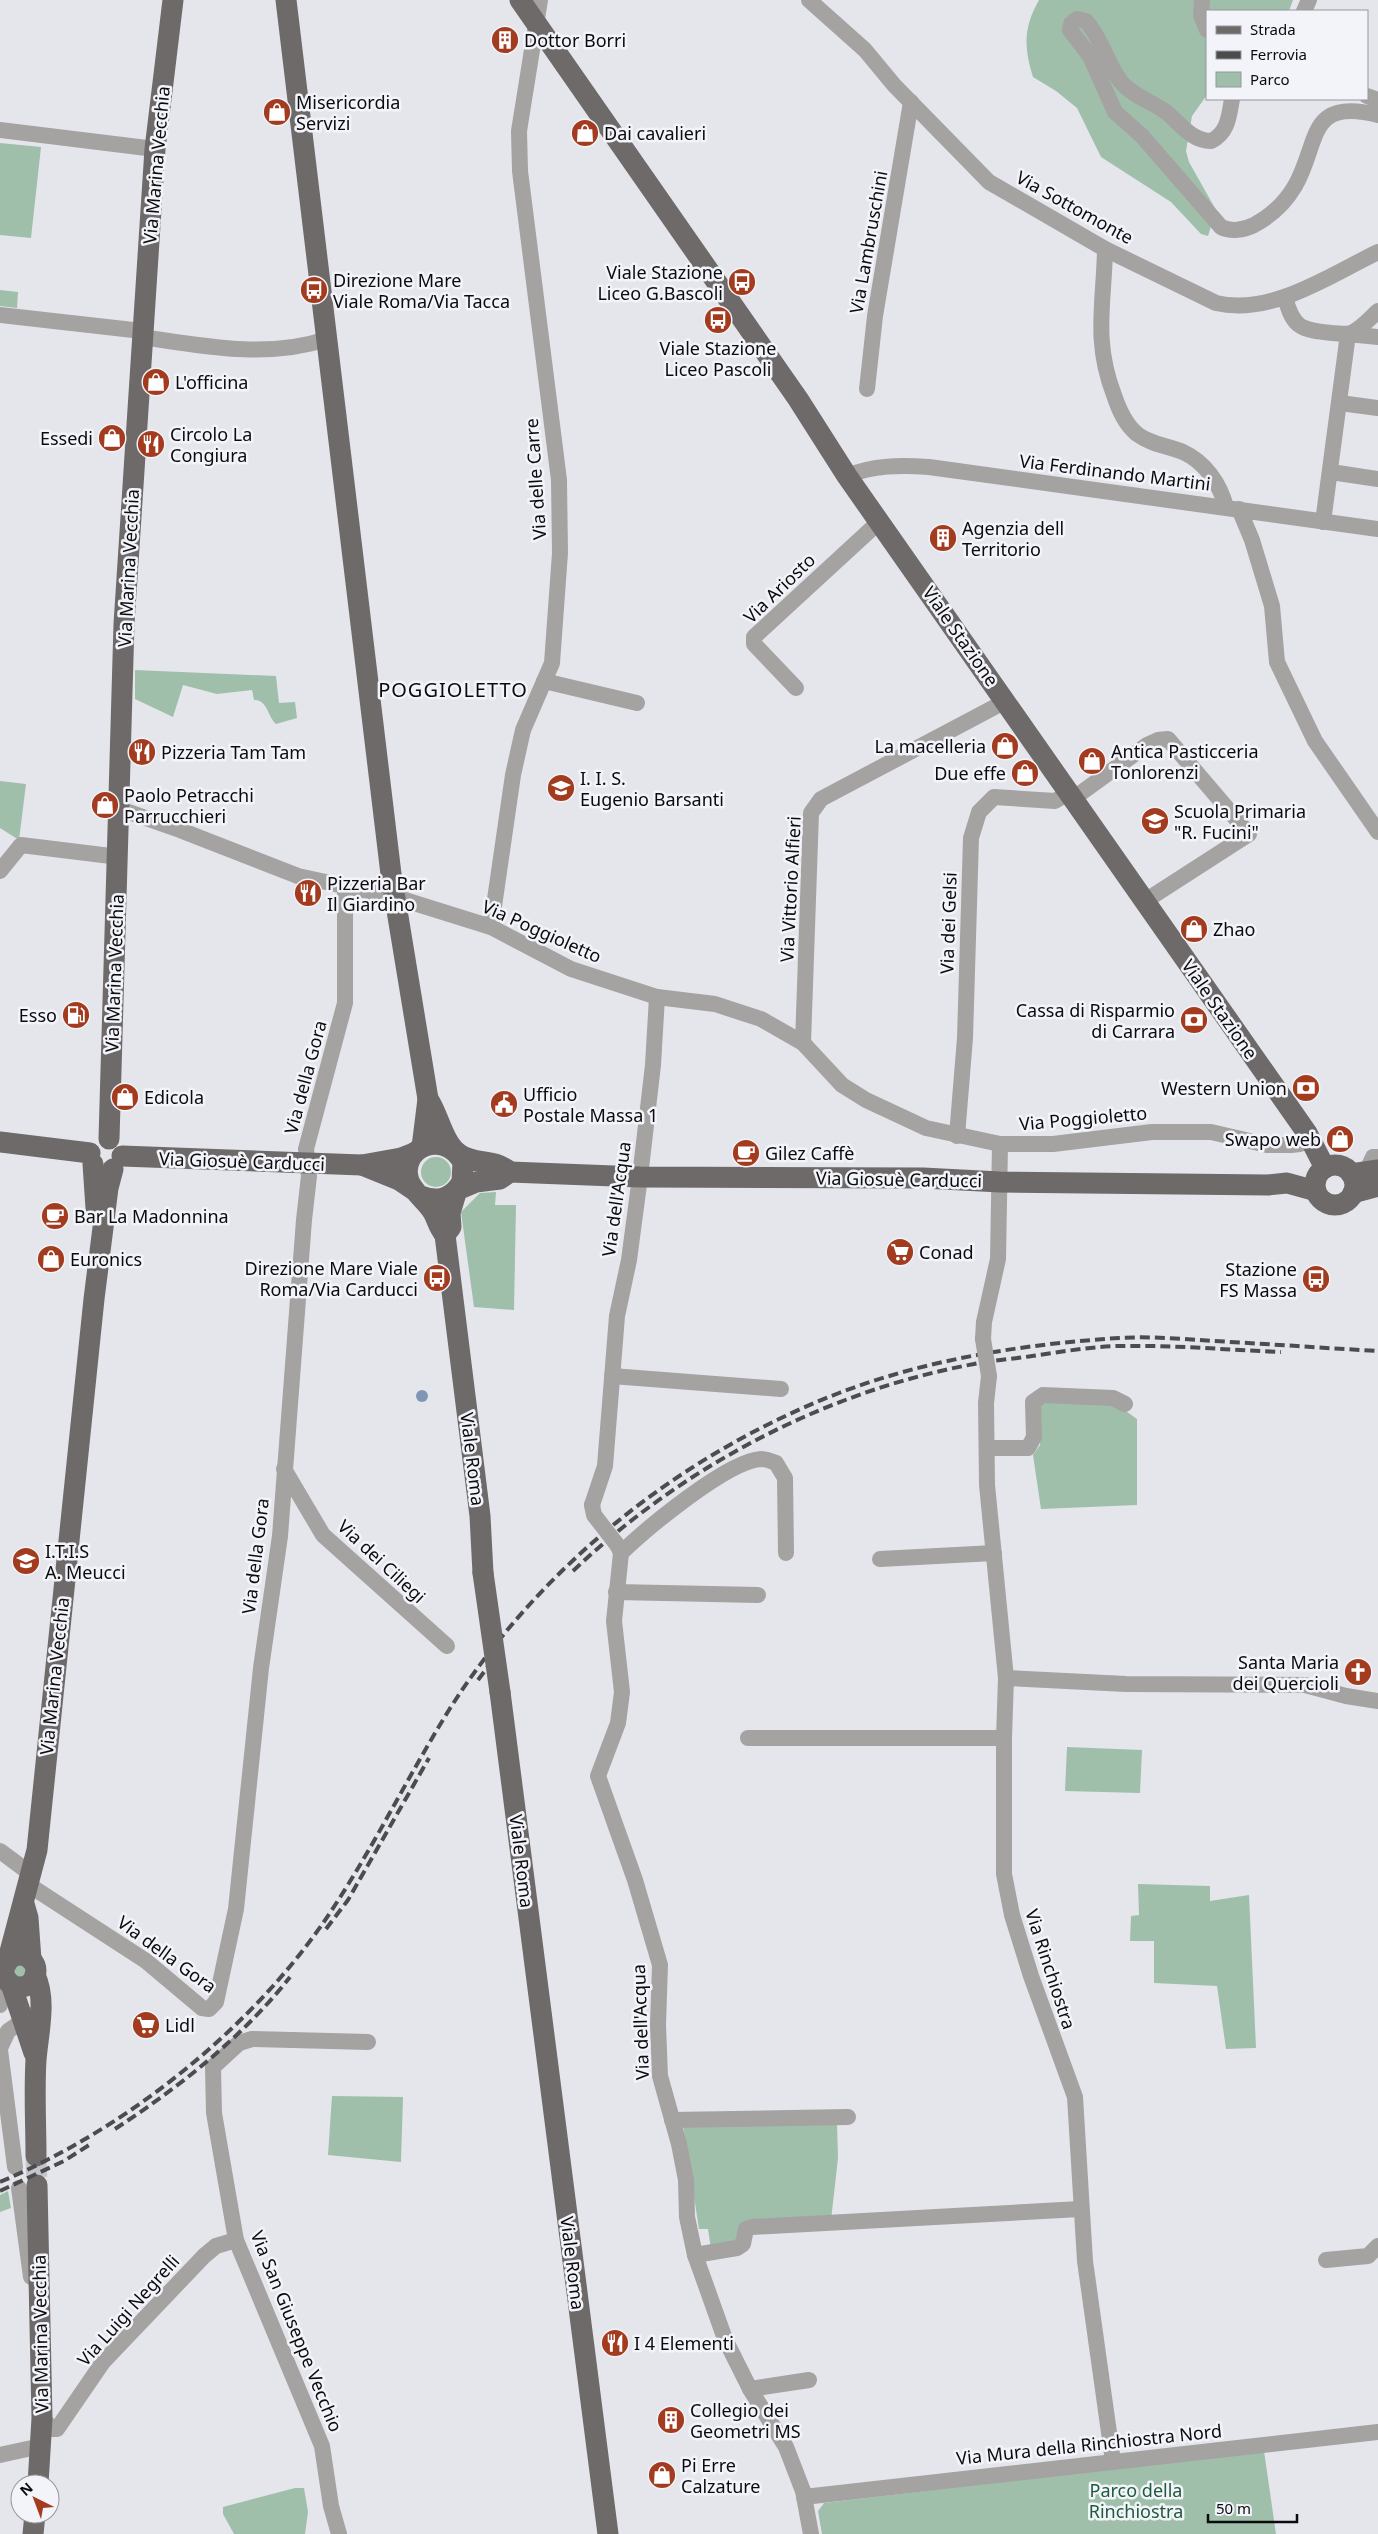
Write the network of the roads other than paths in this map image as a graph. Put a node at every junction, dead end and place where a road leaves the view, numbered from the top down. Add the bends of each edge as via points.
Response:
1 (173, 0) edge
2 (286, 0) edge
3 (520, 0) edge
4 (540, 0) edge
5 (809, 0) edge
6 (1202, 0) edge
7 (536, 22) junction
8 (1206, 28) edge
9 (1232, 100) edge
10 (912, 102) junction
11 (1378, 115) edge
12 (0, 130) edge
13 (155, 149) junction
14 (1105, 249) junction
15 (1378, 252) edge
16 (1285, 297) junction
17 (1378, 311) edge
18 (0, 315) edge
19 (142, 334) junction
20 (1348, 334) junction
21 (1378, 337) edge
22 (327, 339) junction
23 (867, 389) dead end
24 (1340, 403) junction
25 (1378, 408) edge
26 (1331, 472) junction
27 (847, 476) junction
28 (1378, 479) edge
29 (1232, 508) junction
30 (880, 521) junction
31 (1323, 522) junction
32 (1378, 529) edge
33 (544, 681) junction
34 (796, 688) dead end
35 (1006, 701) junction
36 (637, 703) dead end
37 (1072, 795) junction
38 (120, 809) junction
39 (1378, 832) edge
40 (118, 857) junction
41 (0, 871) edge
42 (345, 887) junction
43 (394, 896) junction
44 (1145, 901) junction
45 (491, 927) junction
46 (657, 997) junction
47 (803, 1042) junction
48 (428, 1099) junction
49 (957, 1136) junction
50 (1308, 1137) junction
51 (0, 1142) edge
52 (1000, 1144) junction
53 (418, 1150) junction
54 (458, 1154) junction
55 (105, 1160) junction
56 (307, 1164) junction
57 (362, 1165) junction
58 (1325, 1168) junction
59 (510, 1172) junction
60 (1367, 1175) edge
61 (640, 1177) junction
62 (1000, 1182) junction
63 (457, 1190) junction
64 (1316, 1191) junction
65 (418, 1193) junction
66 (445, 1235) junction
67 (612, 1376) junction
68 (782, 1390) dead end
69 (1125, 1404) dead end
70 (987, 1448) junction
71 (284, 1469) junction
72 (620, 1550) junction
73 (786, 1553) dead end
74 (994, 1553) junction
75 (880, 1559) dead end
76 (616, 1592) junction
77 (758, 1595) dead end
78 (447, 1646) dead end
79 (1006, 1678) junction
80 (1378, 1701) edge
81 (748, 1738) dead end
82 (1004, 1738) junction
83 (0, 1851) edge
84 (28, 1887) junction
85 (33, 1968) junction
86 (8, 1976) junction
87 (0, 2005) edge
88 (31, 2016) junction
89 (368, 2042) dead end
90 (0, 2049) edge
91 (848, 2117) dead end
92 (672, 2120) junction
93 (4, 2122) edge
94 (0, 2136) edge
95 (36, 2156) tunnel mouth
96 (0, 2160) edge
97 (15, 2167) dead end
98 (28, 2186) tunnel mouth
99 (1080, 2209) junction
100 (236, 2240) junction
101 (1378, 2246) edge
102 (695, 2254) junction
103 (1326, 2260) dead end
104 (809, 2380) dead end
105 (750, 2389) junction
106 (42, 2418) junction
107 (1378, 2432) edge
108 (41, 2446) junction
109 (0, 2454) edge
110 (1113, 2461) junction
111 (39, 2474) edge
112 (804, 2497) junction
113 (339, 2534) edge
114 (608, 2534) edge
115 (811, 2534) edge

1 - 13 main road, Via Marina Vecchia
2 - 22 main road
3 - 7 main road, Viale Stazione
4 - 7 street, Via delle Carre
5 - 10 street, Via Sottomonte via 865,50
6 - 8 street via 1201,15
7 - 27 main road, Viale Stazione via 798,399
7 - 33 street, Via delle Carre via 519,132 520,171 559,480 559,572 552,664
9 - 11 street via 1222,134 1211,141 1200,140 1122,82 1086,21 1078,19 1071,24 1070,30 1090,56 1115,112 1142,136 1227,230 1252,226 1281,206 1295,186 1314,136 1325,120 1349,109
10 - 14 street, Via Sottomonte via 989,182
10 - 23 street, Via Lambruschini via 875,316
12 - 13 street
13 - 19 main road, Via Marina Vecchia
14 - 16 street, Via Sottomonte via 1216,303 1234,307
14 - 29 street via 1100,338 1108,380 1122,416 1137,434 1198,461
15 - 16 street, Via Sottomonte
16 - 20 street via 1290,317 1297,324 1320,332
17 - 20 street via 1361,328
18 - 19 street
19 - 22 street via 247,351 315,344
19 - 38 main road, Via Marina Vecchia via 124,624
20 - 21 street
20 - 24 street
22 - 43 main road
24 - 25 street
24 - 26 street
26 - 28 street
26 - 31 street
27 - 29 street, Via Ferdinando Martini via 866,469 929,467
27 - 30 main road, Viale Stazione
29 - 31 street, Via Ferdinando Martini
29 - 39 street via 1252,540 1272,606 1277,662 1315,740
30 - 34 street, Via Ariosto via 754,637 754,644
30 - 35 main road, Viale Stazione
31 - 32 street, Via Ferdinando Martini
33 - 36 street
33 - 45 street, Via delle Carre via 523,730 513,774
35 - 37 main road, Viale Stazione
35 - 47 street, Via Vittorio Alfieri via 821,799 811,813
37 - 44 main road, Viale Stazione
37 - 44 street via 1147,745 1168,740 1249,834
37 - 49 street, Via dei Gelsi via 1055,801 994,797 979,812 971,838 965,1038
38 - 40 main road, Via Marina Vecchia
38 - 42 street, Via Poggioletto via 298,876
40 - 41 street via 22,845
40 - 55 main road, Via Marina Vecchia via 109,1138 118,1143
42 - 43 street, Via Poggioletto
42 - 56 street, Via della Gora via 345,1003 306,1149
43 - 45 street, Via Poggioletto
43 - 48 main road
44 - 50 main road, Viale Stazione
45 - 46 street, Via Poggioletto via 571,969
46 - 47 street, Via Poggioletto via 715,1004 761,1020
46 - 61 street, Via dell'Acqua
47 - 49 street, Via Poggioletto via 842,1085 866,1100 926,1128
48 - 53 main road
48 - 54 main road
49 - 52 street, Via Poggioletto
50 - 52 street, Via Poggioletto via 1300,1144 1267,1145 1211,1132 1152,1132 1053,1144
50 - 58 main road, Viale Stazione
51 - 55 main road, Via Giosuè Carducci
52 - 62 street, Via Rinchiostra
53 - 54 main road via 441,1144
53 - 57 main road, Via Giosuè Carducci via 401,1158
53 - 65 main road via 408,1172
54 - 59 main road, Via Giosuè Carducci via 500,1164
54 - 63 main road via 464,1172
55 - 56 main road, Via Giosuè Carducci
55 - 84 main road, Via Marina Vecchia via 96,1222 78,1410 78,1447 37,1850
56 - 57 main road, Via Giosuè Carducci
56 - 71 street, Via della Gora via 309,1176
57 - 65 main road, Via Giosuè Carducci via 399,1180
58 - 60 main road via 1339,1166
58 - 64 main road via 1317,1178
59 - 61 main road, Via Giosuè Carducci
59 - 63 main road, Via Giosuè Carducci via 500,1180 476,1182
60 - 64 main road, Via Giosuè Carducci via 1344,1202 1334,1205 1325,1202
61 - 62 main road, Via Giosuè Carducci via 923,1178
61 - 67 street, Via dell'Acqua via 629,1260 616,1316
62 - 64 main road, Via Giosuè Carducci via 1287,1183
62 - 70 street, Via Rinchiostra, bridge via 998,1258 983,1339 989,1376
63 - 65 main road via 440,1200
63 - 66 main road, Viale Roma via 450,1213 451,1226
65 - 66 main road
66 - 114 main road, Viale Roma, bridge via 480,1516 483,1573
67 - 68 street
67 - 72 street, Via dell'Acqua, bridge via 605,1466 592,1505 594,1515
69 - 70 street via 1113,1398 1044,1395 1033,1402 1034,1437 1028,1448
70 - 74 street, Via Rinchiostra
71 - 78 street, Via dei Ciliegi via 323,1535
71 - 84 street, Via della Gora via 280,1536 261,1668 236,1909 216,2002 209,2009 202,2008 146,1961
72 - 73 street via 672,1508 739,1467 760,1459 776,1463 785,1478
72 - 76 street, Via dell'Acqua
74 - 75 street
74 - 79 street, Via Rinchiostra
76 - 77 street
76 - 92 street, Via dell'Acqua via 614,1622 622,1692 618,1723 598,1776 635,1880 660,1965 660,2076
79 - 80 street via 1126,1684 1305,1685
79 - 82 street, Via Rinchiostra
81 - 82 street
82 - 99 street, Via Rinchiostra via 1004,1874 1012,1916 1030,1976 1075,2098
83 - 84 street
84 - 85 main road, Via Marina Vecchia
84 - 86 main road, Via Marina Vecchia via 14,1931
85 - 86 main road via 18,1956
85 - 86 main road via 26,1986 17,1987
85 - 88 main road, Via Marina Vecchia via 38,1982
86 - 87 street
86 - 88 main road, Via Marina Vecchia
88 - 90 street via 8,2031
88 - 95 main road, Via Marina Vecchia via 36,2060
89 - 100 street, Via San Giuseppe Vecchio via 252,2039 240,2043 213,2067 214,2113
90 - 93 street
91 - 92 street
92 - 102 street, Via dell'Acqua via 686,2180 687,2217
93 - 97 street
94 - 96 street via 3,2153
98 - 106 main road, Via Marina Vecchia via 40,2287
99 - 102 street via 752,2227 746,2229 743,2244 737,2248
99 - 110 street, Via Rinchiostra
100 - 106 street, Via Luigi Negrelli via 216,2246 204,2256 129,2334 103,2362 58,2429 52,2429
100 - 113 street, Via San Giuseppe Vecchio via 322,2446 330,2506
101 - 103 street via 1368,2256
102 - 105 street, Via dell'Acqua via 725,2339
104 - 105 street
105 - 112 street, Via dell'Acqua via 786,2447
106 - 108 main road, Via Marina Vecchia
107 - 110 street, Via Mura della Rinchiostra Nord
108 - 109 street
108 - 111 main road, Via Marina Vecchia
110 - 112 street, Via Mura della Rinchiostra Nord
112 - 115 street, Via dell'Acqua

